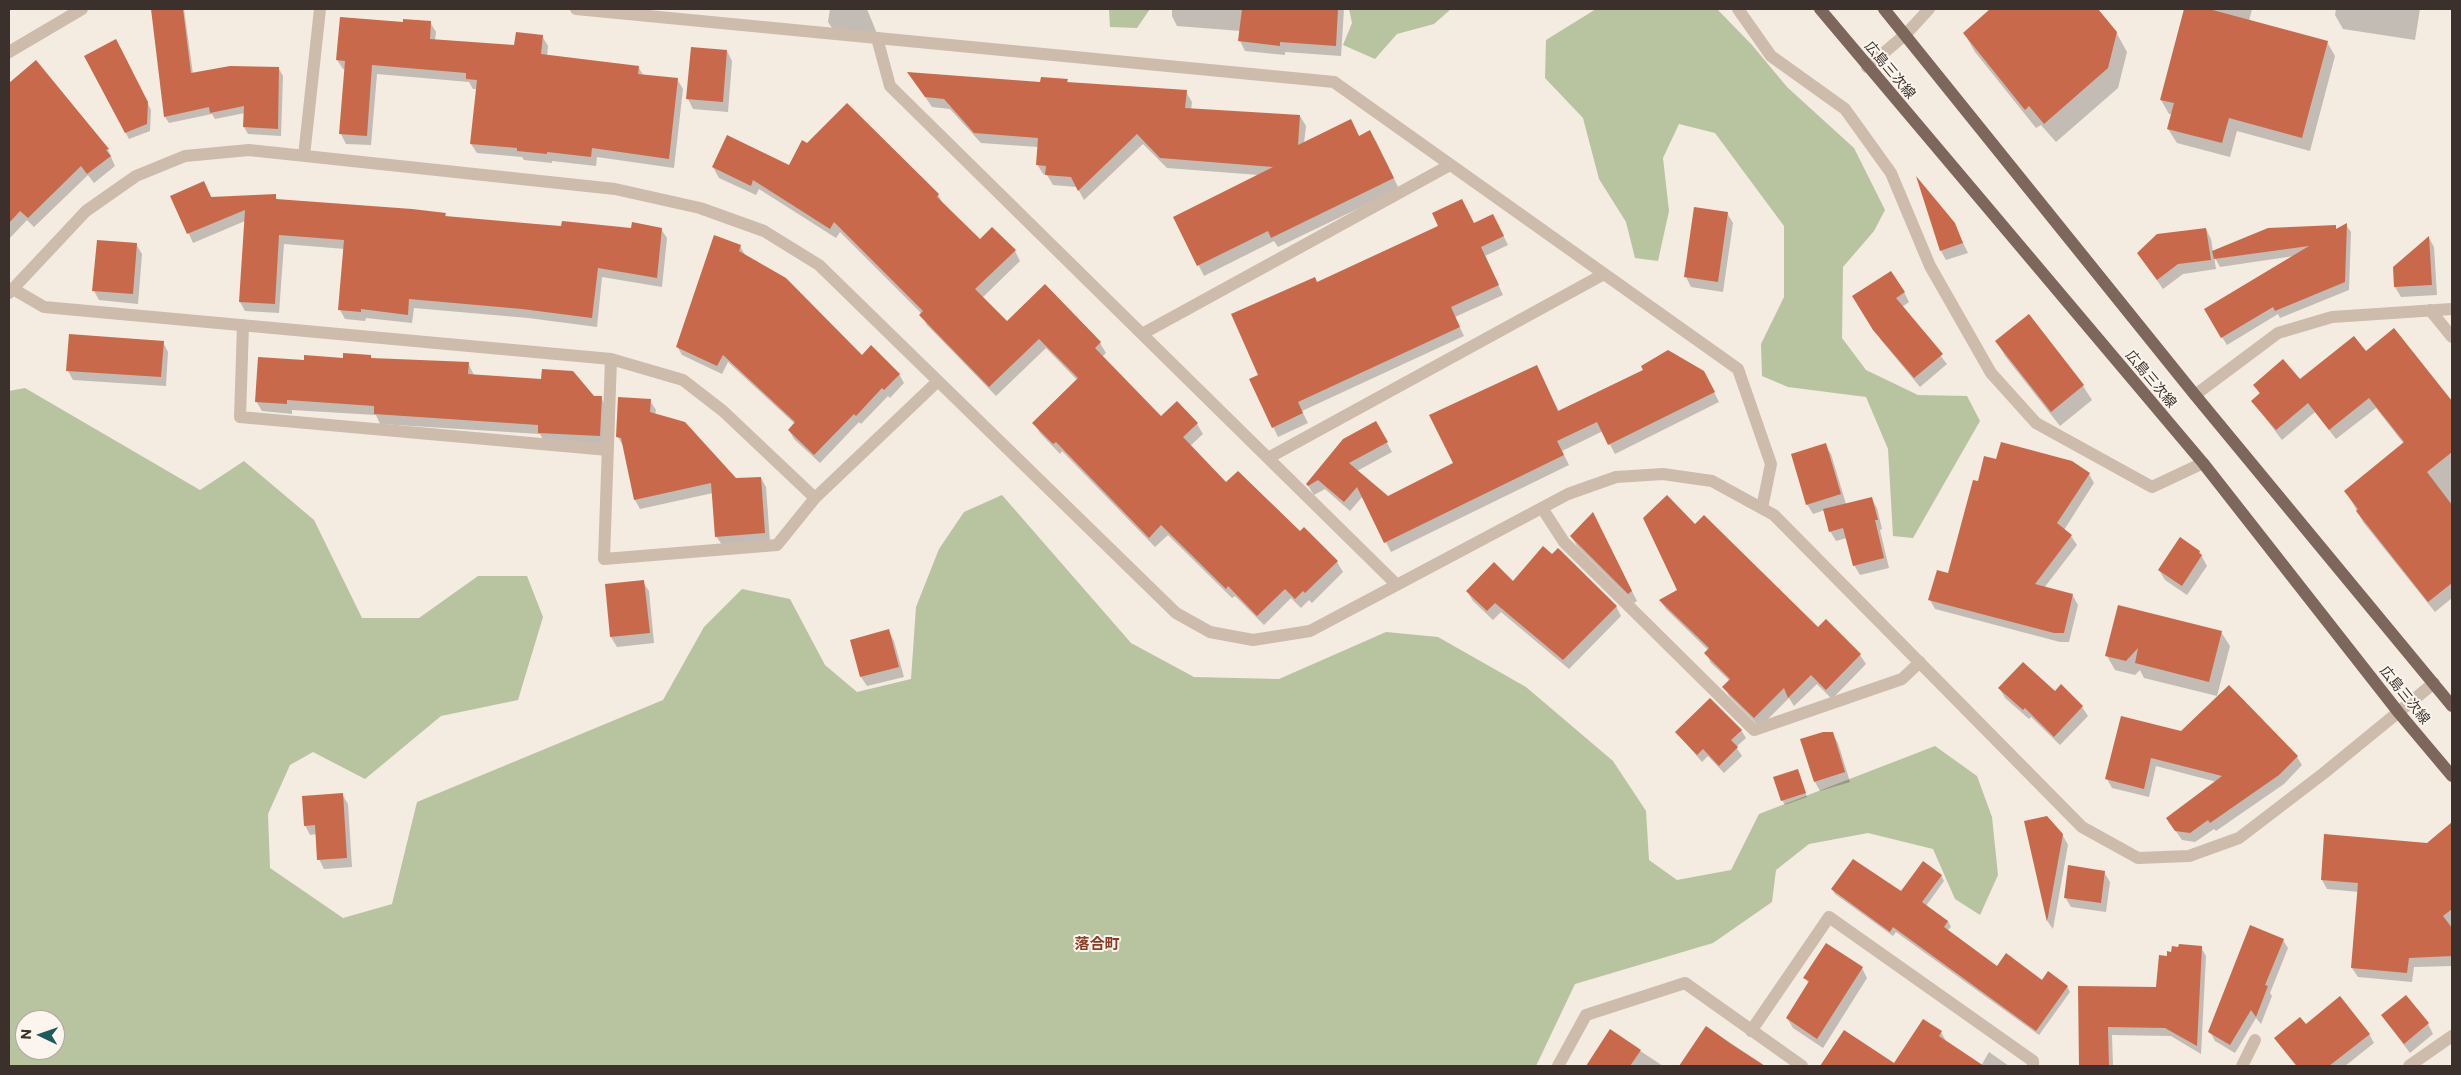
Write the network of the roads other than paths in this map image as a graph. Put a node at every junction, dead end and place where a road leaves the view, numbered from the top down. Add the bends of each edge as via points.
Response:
1 (82, 9) edge
2 (320, 9) edge
3 (576, 9) edge
4 (1738, 9) edge
5 (1820, 9) edge
6 (1884, 9) edge
7 (1929, 9) edge
8 (1906, 34) junction
9 (877, 38) junction
10 (9, 52) edge
11 (1867, 67) junction
12 (304, 156) junction
13 (1450, 165) junction
14 (1604, 274) junction
15 (11, 291) edge
16 (2452, 309) edge
17 (2430, 310) junction
18 (243, 325) junction
19 (1142, 334) junction
20 (2452, 337) edge
21 (611, 359) junction
22 (938, 381) junction
23 (2195, 396) junction
24 (608, 450) junction
25 (1268, 458) junction
26 (2203, 463) junction
27 (815, 498) junction
28 (1542, 508) junction
29 (1762, 508) junction
30 (1397, 585) junction
31 (1920, 662) junction
32 (2434, 683) junction
33 (2452, 706) edge
34 (2399, 713) junction
35 (2452, 776) edge
36 (1751, 1031) junction
37 (2452, 1036) edge
38 (2255, 1040) dead end
39 (1558, 1066) edge
40 (1802, 1066) edge
41 (2034, 1066) edge
42 (2242, 1066) edge
43 (2409, 1066) edge

1 - 10 street
2 - 12 street
3 - 9 street
4 - 26 street via 1771,56 1844,110 1892,173 1930,266 1991,373 2036,423 2152,487
5 - 11 main road, 広島三次線
6 - 8 main road, 広島三次線
7 - 8 street
8 - 11 street
8 - 23 main road, 広島三次線
9 - 13 street via 1334,82
9 - 19 street via 890,86
11 - 26 main road, 広島三次線
12 - 15 street via 249,150 186,156 136,176 86,211
12 - 22 street via 615,189 700,208 764,231 819,265
13 - 14 street
13 - 19 street
14 - 25 street
14 - 29 street via 1738,369 1771,464
15 - 18 street via 44,307
16 - 17 street
17 - 20 street
17 - 23 street via 2332,317 2278,333
18 - 21 street
18 - 24 street via 240,417
19 - 25 street
21 - 24 street
21 - 27 street via 683,380 723,411
22 - 27 street
22 - 30 street via 1176,613 1210,632 1253,640 1310,631
23 - 32 main road, 広島三次線
24 - 27 street via 604,560 777,545
25 - 30 street
26 - 34 main road, 広島三次線
28 - 29 street via 1568,494 1616,477 1663,474 1712,481
28 - 30 street
28 - 31 street via 1564,542 1754,730 1902,679
29 - 31 street via 1774,515
31 - 34 street via 2082,827 2138,858 2188,856 2239,838
32 - 33 main road, 広島三次線
32 - 34 street
34 - 35 main road, 広島三次線
36 - 39 street via 1685,983 1586,1015
36 - 40 street
36 - 41 street via 1829,917 2033,1061
37 - 43 street
38 - 42 street

